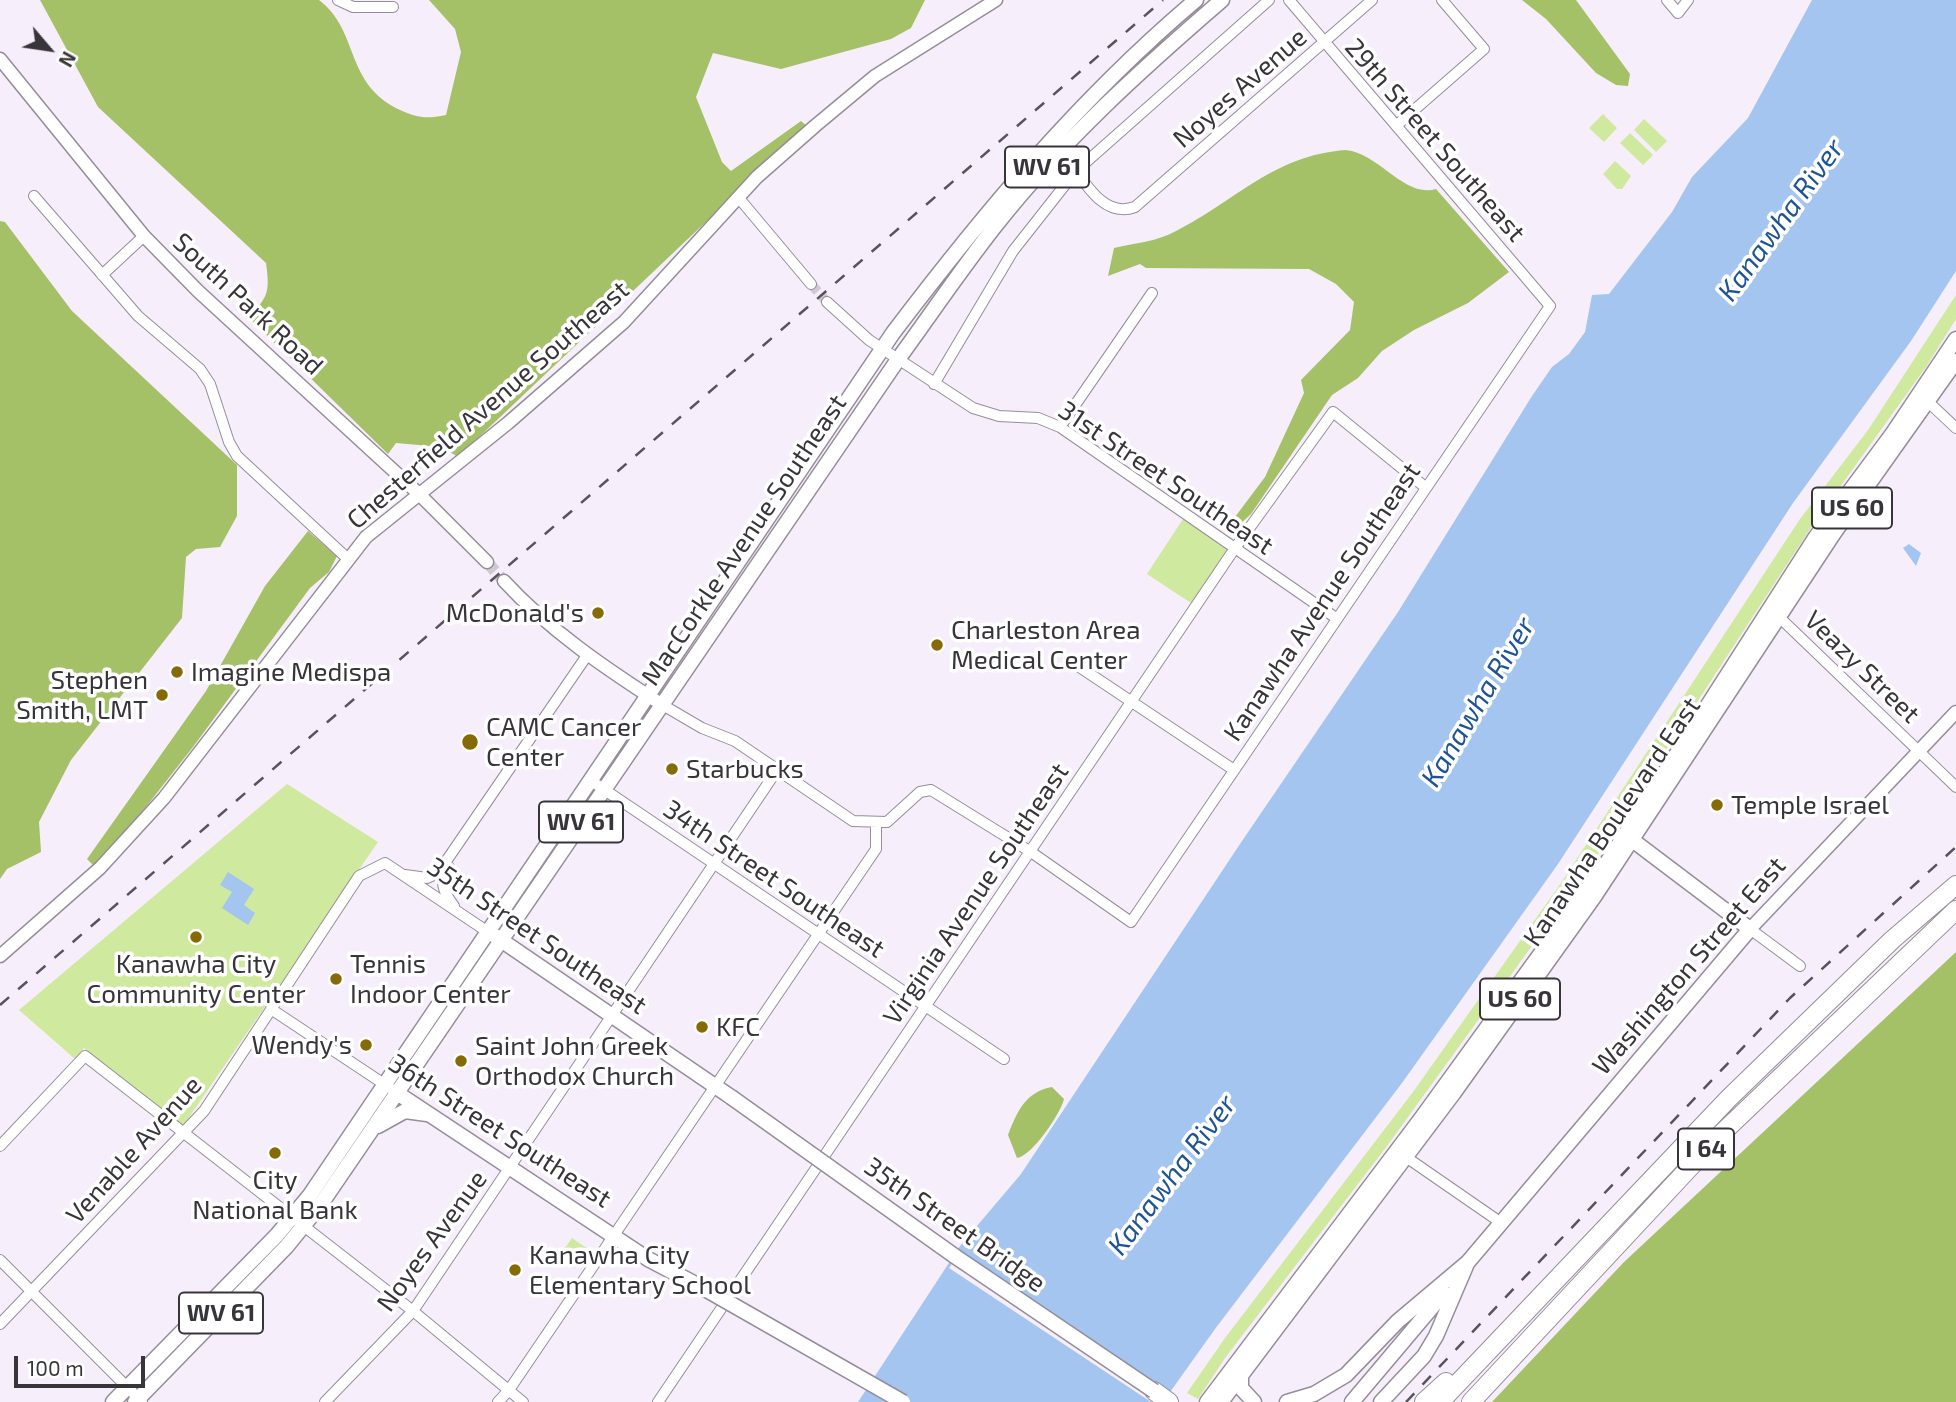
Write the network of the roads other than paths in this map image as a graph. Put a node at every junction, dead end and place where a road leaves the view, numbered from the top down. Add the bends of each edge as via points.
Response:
1 (338, 0) edge
2 (996, 0) edge
3 (1196, 0) edge
4 (1222, 0) edge
5 (1269, 0) edge
6 (1289, 0) edge
7 (1372, 0) edge
8 (1441, 0) edge
9 (1667, 0) edge
10 (1688, 0) edge
11 (393, 7) dead end
12 (1324, 43) junction
13 (0, 59) edge
14 (1397, 125) junction
15 (1076, 171) junction
16 (34, 196) dead end
17 (738, 197) junction
18 (144, 236) junction
19 (102, 275) junction
20 (811, 284) tunnel mouth
21 (1152, 293) dead end
22 (827, 302) tunnel mouth
23 (1550, 306) joint
24 (1956, 338) edge
25 (883, 348) junction
26 (899, 358) junction
27 (1956, 361) edge
28 (934, 384) junction
29 (1925, 398) junction
30 (1059, 427) junction
31 (1956, 428) edge
32 (1425, 487) junction
33 (419, 494) junction
34 (1235, 548) junction
35 (348, 559) junction
36 (487, 562) tunnel mouth
37 (504, 581) tunnel mouth
38 (1774, 612) junction
39 (1336, 618) junction
40 (588, 654) junction
41 (1078, 666) dead end
42 (648, 695) junction
43 (1131, 702) junction
44 (661, 704) junction
45 (1956, 712) edge
46 (1919, 751) junction
47 (1234, 770) junction
48 (771, 779) dead end
49 (590, 780) junction
50 (1658, 781) junction
51 (1956, 787) edge
52 (603, 789) junction
53 (876, 824) junction
54 (1630, 838) junction
55 (456, 850) junction
56 (1031, 852) junction
57 (1604, 862) junction
58 (384, 863) joint
59 (715, 864) junction
60 (403, 875) junction
61 (1956, 885) edge
62 (1956, 910) edge
63 (458, 912) junction
64 (1750, 929) junction
65 (488, 932) junction
66 (820, 935) junction
67 (502, 941) junction
68 (0, 956) edge
69 (1800, 965) dead end
70 (925, 1006) junction
71 (271, 1009) junction
72 (613, 1016) junction
73 (1004, 1059) dead end
74 (383, 1084) junction
75 (715, 1086) junction
76 (397, 1093) junction
77 (731, 1097) joint
78 (436, 1118) junction
79 (186, 1132) junction
80 (367, 1136) junction
81 (0, 1146) edge
82 (1401, 1154) junction
83 (511, 1168) junction
84 (1500, 1222) junction
85 (297, 1223) junction
86 (616, 1236) junction
87 (0, 1260) edge
88 (1468, 1262) junction
89 (33, 1289) junction
90 (1430, 1297) junction
91 (412, 1311) junction
92 (1517, 1319) junction
93 (0, 1324) edge
94 (1241, 1373) junction
95 (128, 1387) junction
96 (509, 1390) junction
97 (1154, 1391) junction
98 (139, 1401) edge
99 (113, 1402) edge
100 (325, 1402) edge
101 (498, 1402) edge
102 (523, 1402) edge
103 (658, 1402) edge
104 (903, 1402) edge
105 (1170, 1402) edge
106 (1181, 1402) edge
107 (1208, 1402) edge
108 (1221, 1402) edge
109 (1254, 1402) edge
110 (1287, 1402) edge
111 (1319, 1402) edge
112 (1352, 1402) edge
113 (1381, 1402) edge
114 (1424, 1402) edge
115 (1440, 1402) edge
116 (1471, 1402) edge

1 - 11 street via 353,7
2 - 17 street, Chesterfield Avenue Southeast via 875,76
3 - 25 main road, MacCorkle Avenue Southeast / WV 61 via 1034,157
4 - 26 main road, MacCorkle Avenue Southeast / WV 61 via 1146,65 1073,137 997,224
5 - 15 street
6 - 12 street, 29th Street Southeast
7 - 12 street, Noyes Avenue
8 - 14 street via 1484,49
9 - 10 street via 1678,13
12 - 14 street, 29th Street Southeast
12 - 15 street, Noyes Avenue via 1135,207 1123,212 1111,208
13 - 18 street, South Park Road
14 - 23 street, 29th Street Southeast
15 - 28 street via 1013,251
16 - 19 street
17 - 20 street
17 - 33 street, Chesterfield Avenue Southeast via 631,315 568,373
18 - 19 street
18 - 33 street, South Park Road
19 - 35 street via 138,316 200,369 237,456
21 - 30 street
22 - 25 street, 31st Street Southeast
23 - 32 street, Kanawha Avenue Southeast
24 - 29 main road, Kanawha Boulevard East / US 60
25 - 26 street, 31st Street Southeast
25 - 42 main road, MacCorkle Avenue Southeast / WV 61
26 - 28 street, 31st Street Southeast
26 - 44 main road, MacCorkle Avenue Southeast / WV 61
27 - 29 main road, Kanawha Boulevard East / US 60
28 - 30 street, 31st Street Southeast via 986,414 1038,418
29 - 31 street
29 - 38 main road, Kanawha Boulevard East / US 60
30 - 34 street, 31st Street Southeast
32 - 34 street, Virginia Avenue Southeast via 1333,412
32 - 39 street, Kanawha Avenue Southeast
33 - 35 street, Chesterfield Avenue Southeast via 366,537
33 - 36 street, South Park Road
34 - 39 street, 31st Street Southeast
34 - 43 street, Virginia Avenue Southeast
35 - 68 street, Chesterfield Avenue Southeast via 164,798 120,848
37 - 40 street via 531,610
38 - 46 street, Veazy Street
38 - 50 main road, Kanawha Boulevard East / US 60
38 - 54 main road, Kanawha Boulevard East / US 60
39 - 47 street, Kanawha Avenue Southeast
40 - 42 street
40 - 55 street
41 - 43 street
42 - 44 street
42 - 49 main road, MacCorkle Avenue Southeast / WV 61
43 - 47 street
43 - 56 street, Virginia Avenue Southeast
44 - 52 main road, MacCorkle Avenue Southeast / WV 61
44 - 53 street via 735,741 853,821
45 - 46 street, Washington Street East
46 - 51 street, Veazy Street
46 - 64 street, Washington Street East
47 - 56 street, Kanawha Avenue Southeast via 1131,922
48 - 59 street, Noyes Avenue
49 - 52 street, 34th Street Southeast
49 - 65 main road, MacCorkle Avenue Southeast / WV 61
50 - 54 main road, Kanawha Boulevard East / US 60
50 - 57 main road, Kanawha Boulevard East / US 60 via 1605,854
52 - 59 street, 34th Street Southeast
52 - 67 main road, MacCorkle Avenue Southeast / WV 61
53 - 56 street via 894,817 920,792 931,790
53 - 66 street via 876,849
54 - 57 main road, Kanawha Boulevard East / US 60
54 - 64 main road
54 - 82 main road, Kanawha Boulevard East / US 60
55 - 60 street via 433,876
55 - 63 street via 442,880 445,894
56 - 70 street, Virginia Avenue Southeast
57 - 82 main road, Kanawha Boulevard East / US 60
58 - 60 street, 35th Street Southeast
58 - 71 street, Venable Avenue via 359,876
59 - 66 street, 34th Street Southeast
59 - 72 street, Noyes Avenue
60 - 63 street, 35th Street Southeast
61 - 92 highway, I 64 via 1892,940 1729,1098
62 - 116 highway, I 64 via 1721,1134
63 - 65 street, 35th Street Southeast
64 - 69 street
64 - 84 main road, Washington Street East
65 - 67 main road, 35th Street Southeast
65 - 74 main road, MacCorkle Avenue Southeast / WV 61
66 - 70 street, 34th Street Southeast
66 - 75 street
67 - 72 main road, 35th Street Southeast
67 - 76 main road, MacCorkle Avenue Southeast / WV 61
70 - 73 street, 34th Street Southeast
70 - 103 street, Virginia Avenue Southeast
71 - 74 street, 36th Street Southeast
71 - 79 street, Venable Avenue
72 - 75 main road, 35th Street Southeast
72 - 83 street, Noyes Avenue
74 - 76 street, 36th Street Southeast
74 - 85 main road, MacCorkle Avenue Southeast / WV 61
75 - 77 main road, 35th Street Southeast
75 - 86 street
76 - 78 main road, 36th Street Southeast
76 - 80 main road, MacCorkle Avenue Southeast / WV 61
77 - 97 main road, 35th Street Bridge, bridge
78 - 80 main road via 399,1113
78 - 83 main road, 36th Street Southeast
79 - 81 street via 85,1056
79 - 85 street
79 - 89 street, Venable Avenue
80 - 85 main road, MacCorkle Avenue Southeast / WV 61
82 - 84 street
82 - 94 main road, Kanawha Boulevard East / US 60
82 - 107 main road, Kanawha Boulevard East / US 60
83 - 86 main road, 36th Street Southeast
83 - 91 street, Noyes Avenue
84 - 88 main road, Washington Street East
85 - 91 street
85 - 95 main road, MacCorkle Avenue Southeast / WV 61
85 - 98 main road, MacCorkle Avenue Southeast / WV 61
86 - 96 street
86 - 104 main road, 36th Street Southeast, bridge via 648,1259
87 - 89 street
88 - 90 main road, Washington Street East
88 - 112 main road
88 - 113 main road, Washington Street East via 1424,1356
89 - 93 street, Venable Avenue
89 - 95 street
90 - 110 main road, Washington Street East via 1398,1321 1346,1375 1314,1394
90 - 111 main road via 1367,1368
91 - 96 street
91 - 100 street, Noyes Avenue
92 - 114 highway
92 - 115 highway, I 64
94 - 108 main road, Kanawha Boulevard East / US 60
94 - 109 main road via 1241,1388
95 - 98 street
95 - 99 main road, MacCorkle Avenue Southeast / WV 61
96 - 101 street
96 - 102 street
97 - 105 highway
97 - 106 main road, 35th Street Bridge

